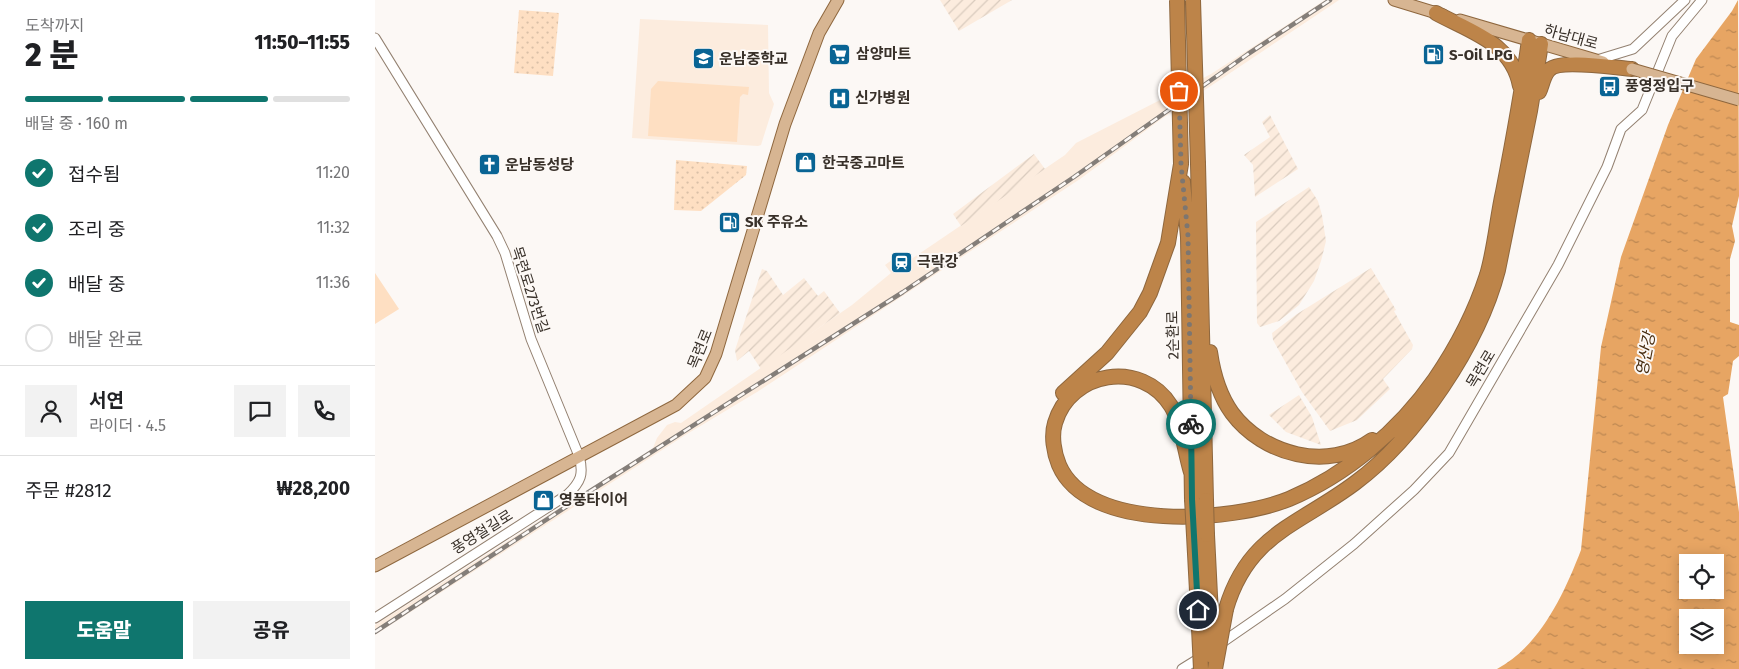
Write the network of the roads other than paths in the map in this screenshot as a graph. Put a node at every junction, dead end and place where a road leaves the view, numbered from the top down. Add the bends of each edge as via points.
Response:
1 (838, 0) edge
2 (1177, 0) edge
3 (1193, 0) edge
4 (1394, 0) edge
5 (1685, 0) edge
6 (1702, 0) edge
7 (1436, 13) junction
8 (375, 38) edge
9 (1535, 42) junction
10 (1597, 60) junction
11 (1632, 69) junction
12 (1739, 100) edge
13 (1525, 111) junction
14 (1181, 164) junction
15 (1202, 291) junction
16 (1422, 412) junction
17 (1401, 420) junction
18 (579, 456) junction
19 (1191, 472) junction
20 (1199, 499) junction
21 (1201, 535) junction
22 (375, 566) edge
23 (375, 618) edge
24 (1181, 669) edge
25 (1201, 669) edge
26 (1214, 669) edge

1 - 18 main road, 목련로 via 819,33 785,124 709,372 697,388 676,405
2 - 14 highway, 2순환로, bridge
3 - 15 highway, 2순환로, bridge
4 - 7 main road, 하남대로
5 - 10 street via 1633,49
6 - 24 street, 목련로 via 1672,36 1642,110 1621,129 1607,167 1558,265 1449,453 1414,490 1354,544 1285,599
7 - 9 main road, 하남대로
7 - 13 highway via 1505,52 1517,72
8 - 18 street, 목련로273번길 via 497,236 531,340
9 - 10 main road, 하남대로
9 - 13 highway
10 - 11 main road, 하남대로
11 - 12 main road, 하남대로, bridge
11 - 13 highway via 1572,64 1553,66
13 - 16 highway via 1492,292 1466,349
13 - 17 highway via 1477,302 1456,346 1433,382
14 - 16 highway via 1167,243 1151,293 1122,336 1065,390 1050,415 1047,449 1054,472 1065,490 1099,510 1141,520 1183,524 1241,519 1286,506 1337,481 1378,452
14 - 19 highway, 2순환로 via 1188,236
15 - 17 highway via 1212,367 1221,395 1241,424 1265,442 1297,454 1330,456 1365,445
15 - 20 highway, 2순환로
16 - 26 highway, bridge via 1405,438 1355,484 1285,527 1257,550 1239,573 1226,608
17 - 19 highway via 1359,459 1307,491 1285,500 1225,514 1178,518 1147,515 1101,503 1072,485 1063,473 1055,451 1054,431 1061,409 1070,396 1095,379 1117,376 1140,380 1162,395 1172,408
18 - 22 main road, 목련로
18 - 23 street, 풍영철길로 via 580,482 567,495
19 - 20 highway, 2순환로
20 - 21 highway, 2순환로, bridge
21 - 25 highway, 2순환로, bridge
21 - 26 highway, 2순환로, bridge

